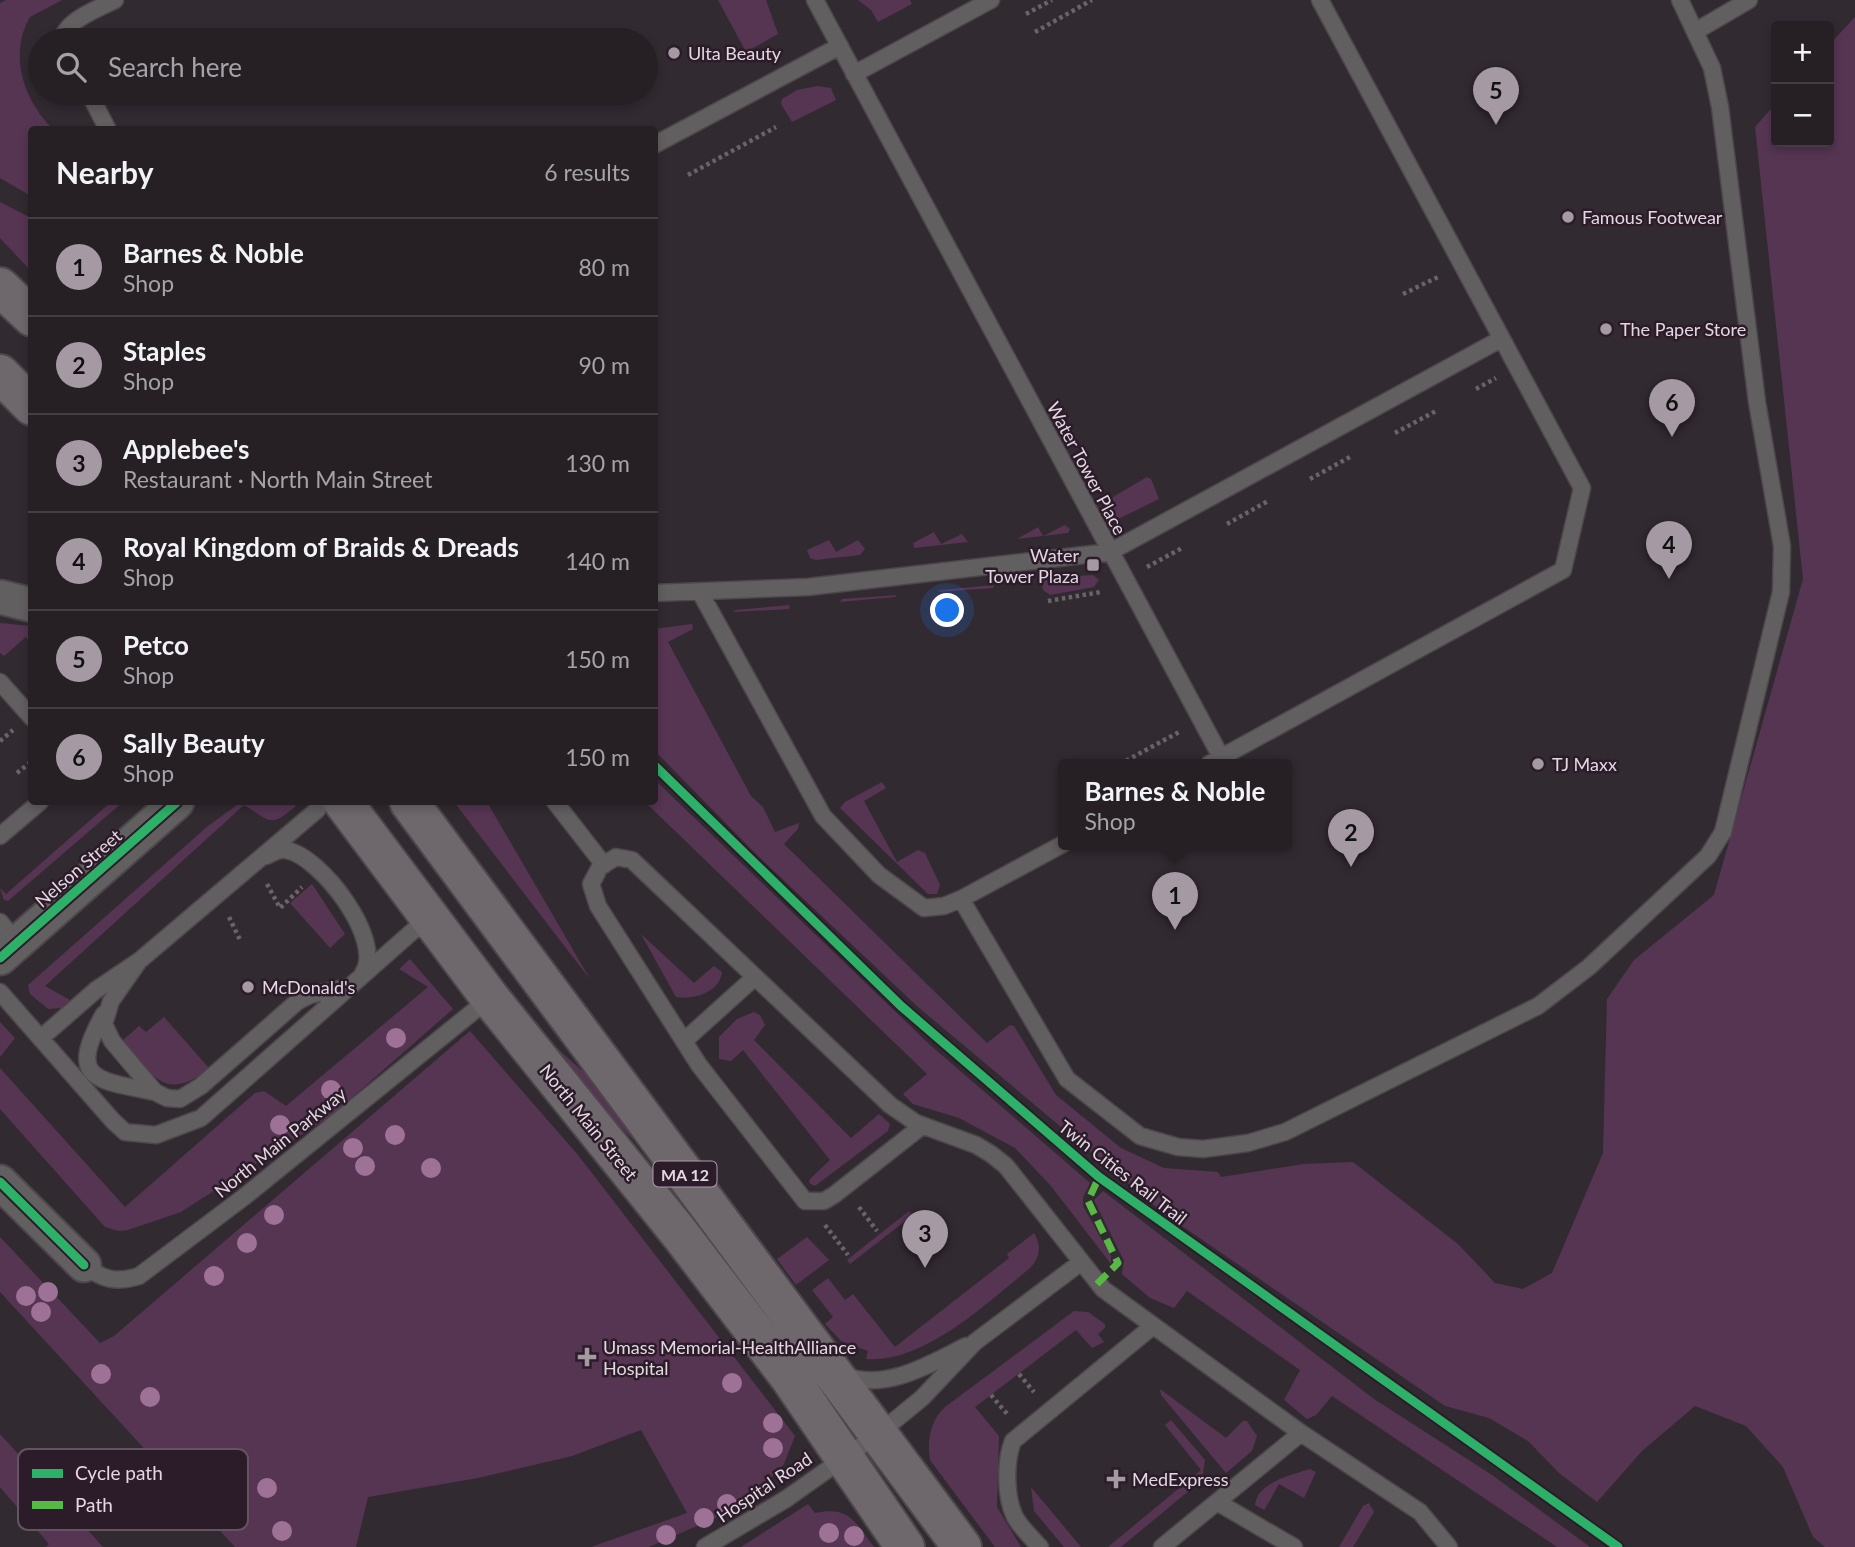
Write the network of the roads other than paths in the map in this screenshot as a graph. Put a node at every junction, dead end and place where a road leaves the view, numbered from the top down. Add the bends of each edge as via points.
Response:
1 (115, 0) edge
2 (815, 0) edge
3 (991, 0) edge
4 (1320, 0) edge
5 (1679, 0) edge
6 (1749, 0) edge
7 (67, 28) edge
8 (1696, 31) junction
9 (840, 46) junction
10 (854, 74) junction
11 (95, 105) edge
12 (106, 126) edge
13 (658, 143) edge
14 (0, 287) edge
15 (28, 313) edge
16 (1501, 339) junction
17 (0, 374) edge
18 (28, 402) edge
19 (1110, 552) junction
20 (700, 592) junction
21 (658, 593) edge
22 (0, 681) edge
23 (28, 713) edge
24 (1215, 759) edge
25 (1217, 759) edge
26 (36, 805) edge
27 (173, 805) edge
28 (320, 805) edge
29 (345, 805) edge
30 (411, 805) edge
31 (557, 805) edge
32 (0, 836) edge
33 (1058, 847) edge
34 (258, 859) junction
35 (604, 865) junction
36 (961, 900) junction
37 (443, 933) junction
38 (6, 941) edge
39 (139, 961) junction
40 (362, 975) junction
41 (755, 977) junction
42 (349, 987) junction
43 (0, 992) edge
44 (490, 998) junction
45 (104, 1014) junction
46 (41, 1038) junction
47 (684, 1041) junction
48 (155, 1092) junction
49 (922, 1126) junction
50 (0, 1182) edge
51 (1080, 1263) junction
52 (84, 1265) joint
53 (1153, 1325) junction
54 (975, 1342) junction
55 (834, 1371) junction
56 (1301, 1433) junction
57 (878, 1434) junction
58 (842, 1457) junction
59 (1216, 1502) junction
60 (1441, 1543) edge
61 (705, 1547) edge
62 (905, 1547) edge
63 (962, 1547) edge
64 (1040, 1547) edge
65 (1162, 1547) edge
66 (1294, 1547) edge

1 - 7 lane
2 - 9 lane, Water Tower Place
3 - 10 lane
4 - 16 lane
5 - 8 lane
6 - 8 lane
8 - 36 lane via 1712,68 1720,107 1758,402 1782,546 1781,592 1723,832 1708,856 1589,967 1538,1006 1285,1132 1203,1149 1140,1136 1068,1079
9 - 10 lane, Water Tower Place
9 - 13 lane
10 - 19 lane, Water Tower Place
11 - 12 lane
14 - 15 main road
16 - 19 lane
16 - 25 lane via 1582,488 1563,570
17 - 18 main road
19 - 20 lane, Water Tower Place via 808,587
19 - 24 lane via 1201,720
20 - 21 lane, Water Tower Place
20 - 36 lane via 823,817 879,875 924,908
22 - 23 lane
26 - 32 lane
27 - 38 street, Nelson Street
28 - 34 lane
29 - 37 main road, North Main Street / MA 12
30 - 55 main road, MA 12
31 - 35 lane
33 - 36 lane
34 - 39 lane
34 - 40 lane via 289,850 325,876 368,944 368,966
35 - 41 lane via 616,857 632,860
35 - 47 lane via 592,884 594,897
37 - 40 lane via 420,927
37 - 44 main road, North Main Street / MA 12
39 - 45 lane
39 - 46 lane via 96,990
40 - 42 lane
41 - 47 lane
41 - 49 lane via 890,1105
42 - 46 lane via 221,1103 190,1123 156,1135 125,1132
42 - 48 lane via 298,1001 191,1095 167,1098
43 - 46 lane
44 - 52 lane, North Main Parkway via 139,1276 110,1280
44 - 58 main road, North Main Street / MA 12 via 689,1245 790,1378
45 - 48 lane via 112,1041
45 - 48 lane via 87,1047 94,1074 113,1086
47 - 49 lane via 798,1195 809,1202 834,1195
49 - 51 lane via 976,1145 1006,1166
50 - 52 street
51 - 53 lane via 1103,1289
51 - 54 lane
53 - 56 lane
53 - 64 lane via 1013,1441 1009,1496 1014,1515
54 - 55 lane via 887,1380 864,1381
54 - 57 lane, Hospital Road via 922,1398
55 - 57 main road, MA 12
56 - 59 lane
56 - 60 lane via 1420,1512
57 - 58 lane, Hospital Road
57 - 63 main road, MA 12
58 - 61 lane, Hospital Road via 736,1532
58 - 62 main road, North Main Street / MA 12
59 - 65 lane
59 - 66 lane

